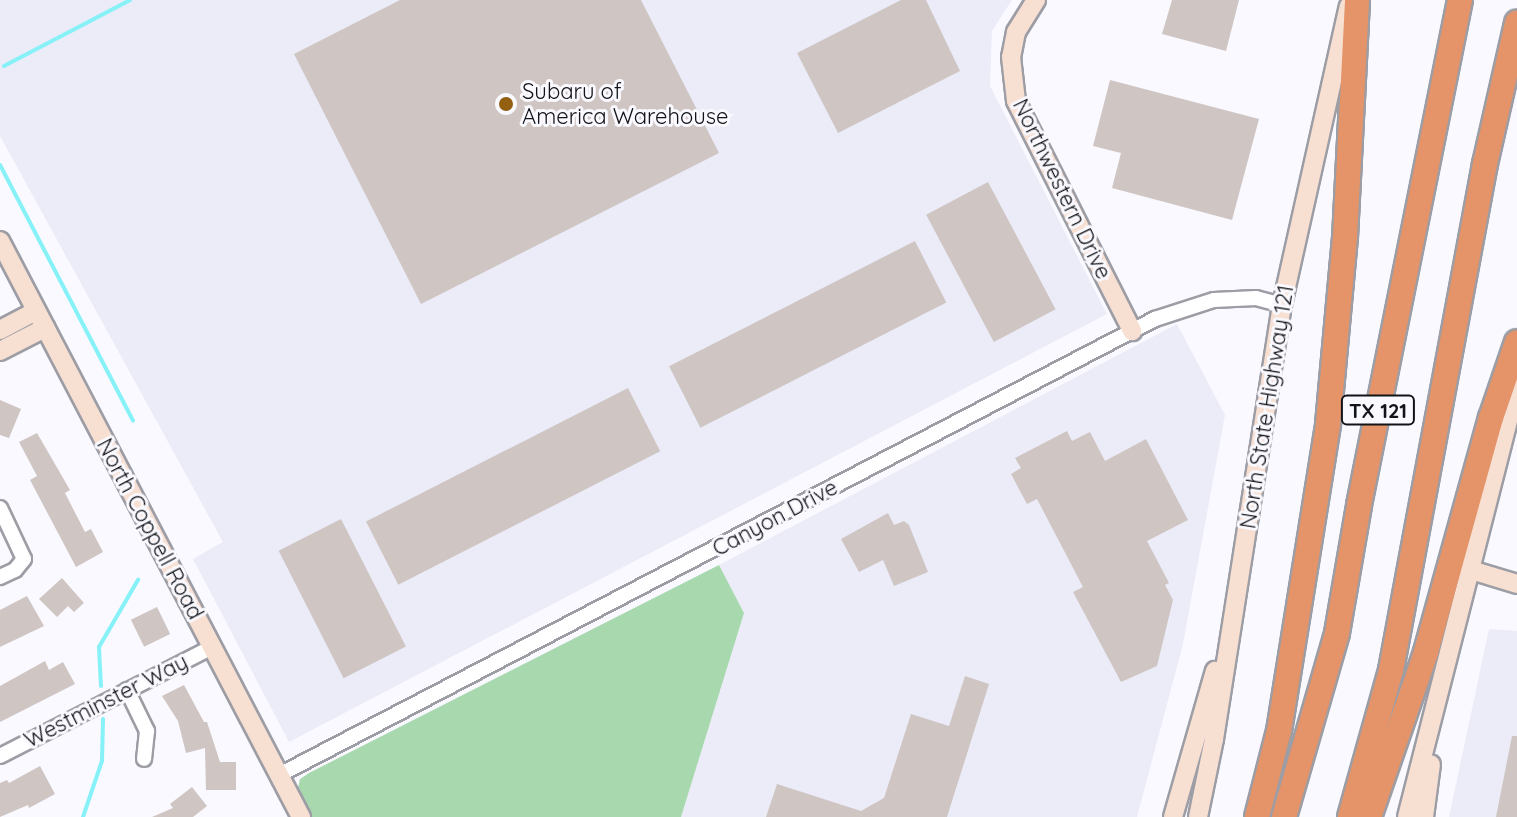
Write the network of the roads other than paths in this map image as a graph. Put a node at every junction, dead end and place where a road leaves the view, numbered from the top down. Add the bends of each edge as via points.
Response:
1 (1036, 0) edge
2 (1350, 0) edge
3 (1357, 0) edge
4 (1460, 0) edge
5 (1517, 23) edge
6 (0, 241) edge
7 (1282, 305) junction
8 (36, 311) junction
9 (45, 328) junction
10 (0, 330) edge
11 (1132, 331) junction
12 (1517, 342) edge
13 (0, 351) edge
14 (1517, 387) edge
15 (0, 508) edge
16 (1242, 563) junction
17 (1471, 570) junction
18 (0, 577) edge
19 (1517, 584) edge
20 (212, 647) junction
21 (1442, 681) junction
22 (127, 690) junction
23 (0, 756) edge
24 (144, 759) dead end
25 (279, 775) junction
26 (301, 817) edge
27 (1173, 817) edge
28 (1198, 817) edge
29 (1257, 817) edge
30 (1284, 817) edge
31 (1350, 817) edge
32 (1369, 817) edge
33 (1407, 817) edge
34 (1424, 817) edge

1 - 11 main road, Northwestern Drive via 1016,32 1011,79 1016,101
2 - 7 main road, North State Highway 121
3 - 29 highway via 1344,253 1328,424 1279,731
4 - 30 highway, TX 121 via 1337,633
5 - 31 highway, TX 121 via 1485,164 1391,670
6 - 8 main road, North Coppell Road
7 - 11 street, Canyon Drive via 1256,298 1214,300
7 - 16 main road, North State Highway 121
8 - 9 main road, North Coppell Road
8 - 10 main road
9 - 13 main road
9 - 20 main road, North Coppell Road
11 - 25 street, Canyon Drive
12 - 32 highway via 1426,652
14 - 17 main road
15 - 18 street via 24,559
16 - 27 main road
16 - 28 main road, North State Highway 121
17 - 19 main road
17 - 21 main road
20 - 22 street, Westminster Way
20 - 25 main road, North Coppell Road
21 - 33 main road
21 - 34 main road
22 - 23 street, Westminster Way
22 - 24 street via 147,731
25 - 26 main road, North Coppell Road

